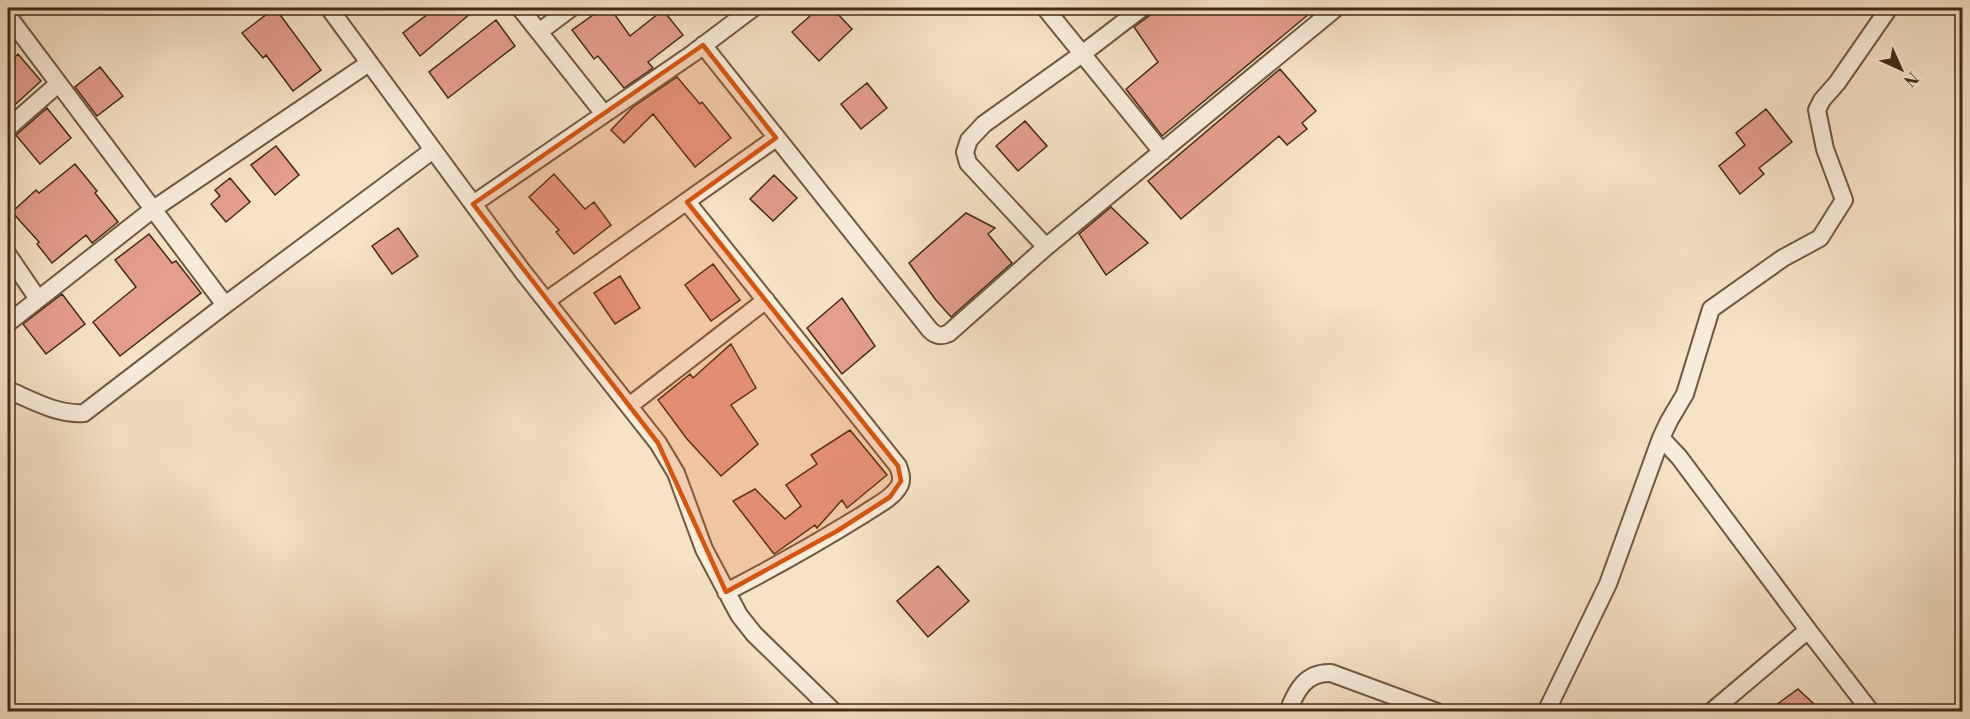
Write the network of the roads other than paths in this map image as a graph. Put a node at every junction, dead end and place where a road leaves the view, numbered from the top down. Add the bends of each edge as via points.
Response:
1 (329, 8) edge
2 (520, 8) edge
3 (571, 8) edge
4 (753, 8) edge
5 (1045, 8) edge
6 (1142, 8) edge
7 (1336, 8) edge
8 (1889, 8) edge
9 (8, 16) edge
10 (539, 32) junction
11 (704, 45) junction
12 (1082, 54) junction
13 (369, 63) junction
14 (58, 84) junction
15 (604, 114) junction
16 (8, 128) edge
17 (776, 138) junction
18 (433, 150) junction
19 (1162, 152) junction
20 (687, 202) junction
21 (473, 204) junction
22 (152, 210) junction
23 (1046, 247) junction
24 (8, 255) edge
25 (38, 299) junction
26 (766, 300) junction
27 (546, 301) junction
28 (225, 305) junction
29 (8, 323) edge
30 (8, 390) edge
31 (629, 406) junction
32 (1661, 438) junction
33 (726, 592) junction
34 (1808, 630) junction
35 (834, 711) edge
36 (1288, 711) edge
37 (1437, 711) edge
38 (1546, 711) edge
39 (1711, 711) edge
40 (1871, 711) edge

1 - 13 street
2 - 10 street
3 - 10 street
4 - 11 street
5 - 12 street
6 - 12 street
7 - 19 street
8 - 32 street via 1817,110 1825,149 1844,200 1820,238 1783,258 1711,309 1685,394
9 - 14 street
10 - 15 street
11 - 15 street
11 - 17 street
12 - 19 street
12 - 23 street via 984,124 969,140 965,152 968,163
13 - 18 street
13 - 22 street
14 - 16 street
14 - 22 street
15 - 21 street
17 - 20 street
17 - 23 street via 938,336 949,333
18 - 21 street
18 - 28 street
19 - 23 street
20 - 26 street
20 - 27 street
21 - 27 street
22 - 25 street
22 - 28 street
24 - 25 street
25 - 29 street
26 - 31 street
26 - 33 street via 898,466 901,481 890,497 837,531
27 - 31 street
28 - 30 street via 84,413 52,409
31 - 33 street via 676,473 704,549
32 - 34 street
32 - 38 street via 1608,584
33 - 35 street via 754,634
34 - 39 street
34 - 40 street
36 - 37 street via 1299,687 1322,672

